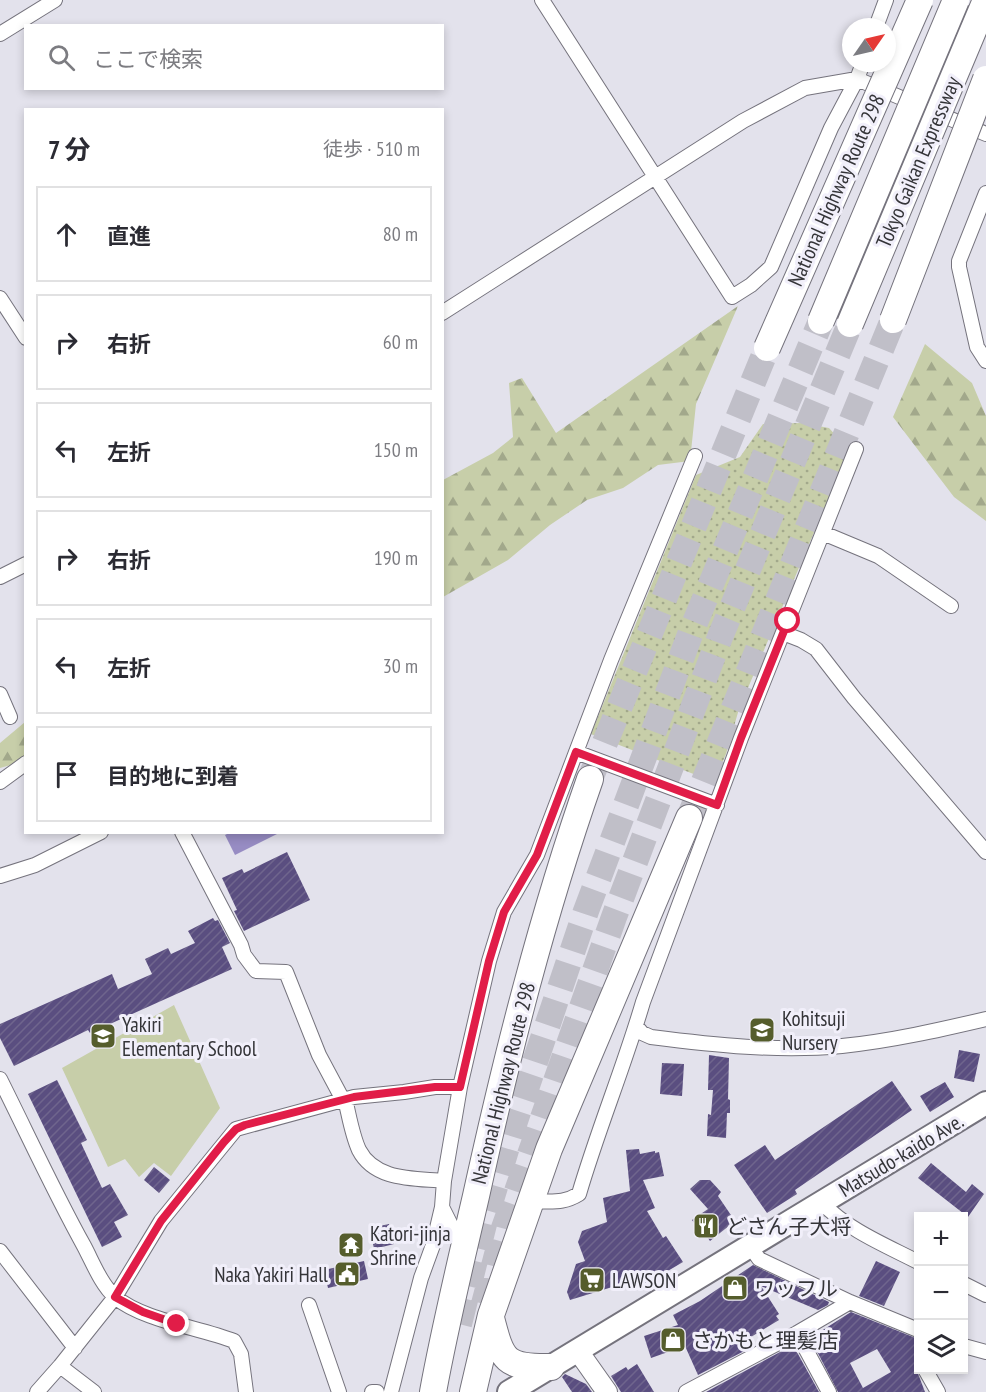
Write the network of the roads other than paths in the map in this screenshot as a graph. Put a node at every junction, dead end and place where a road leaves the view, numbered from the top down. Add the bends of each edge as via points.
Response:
1 (55, 0) edge
2 (542, 0) edge
3 (886, 0) edge
4 (915, 0) edge
5 (920, 0) edge
6 (956, 0) edge
7 (986, 0) edge
8 (879, 18) edge
9 (0, 34) edge
10 (860, 72) edge
11 (857, 79) junction
12 (986, 79) edge
13 (878, 97) junction
14 (986, 104) edge
15 (986, 134) edge
16 (654, 178) junction
17 (986, 193) edge
18 (905, 291) junction
19 (0, 298) edge
20 (444, 312) edge
21 (893, 320) tunnel mouth
22 (822, 321) tunnel mouth
23 (850, 324) tunnel mouth
24 (24, 335) edge
25 (767, 348) tunnel mouth
26 (986, 361) edge
27 (856, 449) dead end
28 (695, 456) dead end
29 (823, 533) junction
30 (24, 565) edge
31 (0, 577) edge
32 (951, 606) dead end
33 (783, 633) junction
34 (0, 694) edge
35 (10, 717) dead end
36 (576, 752) junction
37 (24, 764) edge
38 (590, 779) tunnel mouth
39 (0, 782) edge
40 (717, 805) junction
41 (689, 818) tunnel mouth
42 (97, 834) edge
43 (188, 834) edge
44 (986, 852) edge
45 (0, 876) edge
46 (986, 1019) edge
47 (636, 1026) junction
48 (0, 1079) edge
49 (460, 1087) junction
50 (344, 1099) junction
51 (986, 1104) edge
52 (444, 1181) junction
53 (530, 1202) junction
54 (822, 1203) junction
55 (442, 1207) junction
56 (750, 1246) junction
57 (0, 1251) edge
58 (464, 1251) junction
59 (914, 1260) edge
60 (968, 1286) edge
61 (986, 1295) edge
62 (115, 1297) junction
63 (850, 1302) junction
64 (309, 1305) dead end
65 (490, 1315) junction
66 (914, 1328) edge
67 (797, 1334) junction
68 (75, 1347) junction
69 (968, 1347) edge
70 (578, 1351) junction
71 (986, 1352) edge
72 (60, 1366) junction
73 (551, 1367) junction
74 (928, 1374) edge
75 (37, 1392) edge
76 (94, 1392) edge
77 (246, 1392) edge
78 (339, 1392) edge
79 (372, 1392) edge
80 (377, 1392) edge
81 (391, 1392) edge
82 (433, 1392) edge
83 (472, 1392) edge
84 (509, 1392) edge
85 (607, 1392) edge
86 (686, 1392) edge
87 (829, 1392) edge
88 (938, 1392) edge

1 - 9 street
2 - 16 street
3 - 8 street
4 - 13 highway, bridge
5 - 13 highway, National Highway Route 298, bridge
6 - 22 highway, Tokyo Gaikan Expressway, bridge
7 - 23 highway, Tokyo Gaikan Expressway, bridge
10 - 11 street
11 - 15 street
11 - 16 street via 805,88 743,121
11 - 16 street via 831,128 771,267 732,297
12 - 18 highway, bridge
13 - 25 highway, National Highway Route 298, bridge
14 - 18 highway, bridge via 929,246
16 - 20 street
17 - 26 street via 959,267 975,340
18 - 21 highway, bridge
19 - 24 street
27 - 29 street
28 - 36 street
29 - 32 street via 878,556
29 - 33 street
30 - 31 street
33 - 40 street
33 - 44 street via 816,649
34 - 35 street
36 - 40 street
36 - 49 street via 537,855 504,912
37 - 39 street
38 - 58 highway, National Highway Route 298 via 540,934
40 - 47 street
41 - 53 highway
42 - 45 street via 35,865
43 - 50 street via 244,955 256,971 286,972 319,1055
46 - 47 street via 887,1040 794,1048 651,1037
47 - 53 street via 579,1194 567,1201
48 - 62 street via 70,1221
49 - 50 street
49 - 52 street
50 - 52 street via 359,1149 371,1165 393,1176
50 - 62 street via 236,1129 161,1221
51 - 54 main road, Matsudo-kaido Ave.
52 - 55 street
53 - 65 highway
54 - 56 main road, Matsudo-kaido Ave.
54 - 59 street via 872,1239
55 - 58 street
55 - 81 street
56 - 63 street via 759,1259
56 - 70 main road, Matsudo-kaido Ave.
57 - 68 street
58 - 82 highway, National Highway Route 298
60 - 61 street
62 - 68 street
62 - 77 street via 143,1312 234,1341 241,1354
63 - 66 street
63 - 67 street
64 - 78 street
65 - 73 highway via 506,1360 516,1365
65 - 83 highway
67 - 86 street
67 - 87 street
68 - 72 street
69 - 71 street
70 - 73 main road, Matsudo-kaido Ave.
70 - 85 street
72 - 75 street
72 - 76 street
73 - 84 main road, Matsudo-kaido Ave.
74 - 88 street
79 - 80 street

